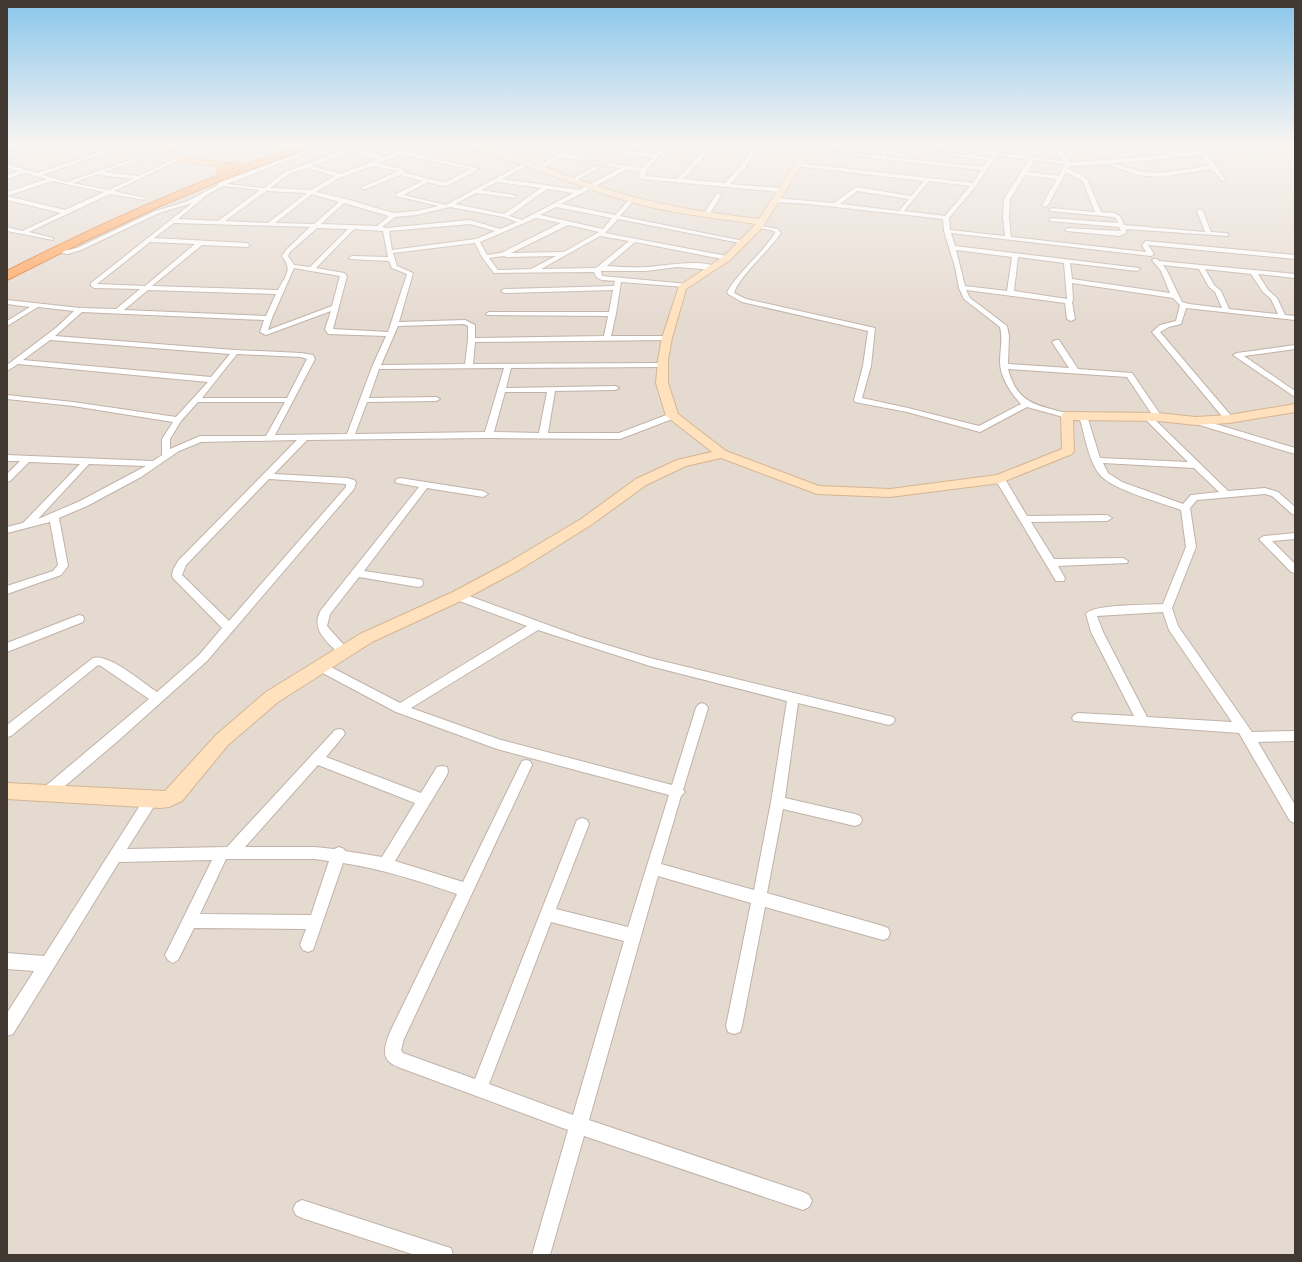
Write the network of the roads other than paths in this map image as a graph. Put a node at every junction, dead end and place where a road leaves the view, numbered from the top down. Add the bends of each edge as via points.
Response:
1 (27, 203) edge
2 (85, 203) edge
3 (133, 203) edge
4 (143, 203) edge
5 (151, 203) edge
6 (158, 203) edge
7 (188, 203) edge
8 (196, 203) edge
9 (246, 203) edge
10 (297, 203) edge
11 (341, 203) edge
12 (353, 203) edge
13 (435, 203) edge
14 (454, 203) edge
15 (524, 203) edge
16 (560, 203) edge
17 (630, 203) edge
18 (644, 203) edge
19 (714, 203) edge
20 (773, 203) edge
21 (817, 203) edge
22 (838, 203) edge
23 (908, 203) edge
24 (959, 203) edge
25 (1007, 203) edge
26 (1094, 203) edge
27 (556, 205) junction
28 (835, 205) junction
29 (1069, 205) dead end
30 (449, 206) junction
31 (1052, 210) dead end
32 (1200, 211) dead end
33 (65, 212) junction
34 (1098, 212) junction
35 (108, 213) dead end
36 (900, 213) junction
37 (707, 214) junction
38 (393, 215) junction
39 (505, 216) junction
40 (535, 216) junction
41 (617, 218) junction
42 (946, 218) junction
43 (1052, 220) dead end
44 (174, 221) junction
45 (220, 222) junction
46 (523, 222) junction
47 (567, 223) junction
48 (270, 224) junction
49 (316, 224) junction
50 (760, 224) junction
51 (354, 226) junction
52 (1122, 226) junction
53 (7, 228) edge
54 (378, 228) junction
55 (386, 230) junction
56 (502, 231) junction
57 (947, 231) junction
58 (24, 232) junction
59 (602, 233) junction
60 (1209, 234) junction
61 (1226, 235) dead end
62 (55, 238) joint
63 (1008, 238) junction
64 (149, 240) junction
65 (634, 240) junction
66 (477, 241) junction
67 (744, 242) junction
68 (1042, 242) junction
69 (200, 243) junction
70 (247, 245) dead end
71 (38, 246) dead end
72 (1070, 246) junction
73 (952, 248) junction
74 (57, 251) junction
75 (388, 252) junction
76 (565, 254) junction
77 (1151, 254) junction
78 (502, 255) junction
79 (1015, 255) junction
80 (485, 257) junction
81 (1295, 257) edge
82 (352, 258) dead end
83 (727, 258) junction
84 (1042, 258) junction
85 (391, 259) junction
86 (1067, 261) junction
87 (1157, 263) junction
88 (7, 266) edge
89 (291, 266) junction
90 (1201, 267) junction
91 (312, 268) junction
92 (714, 268) junction
93 (599, 269) junction
94 (1137, 269) dead end
95 (7, 271) edge
96 (532, 271) junction
97 (1253, 272) junction
98 (7, 276) edge
99 (1295, 276) edge
100 (619, 279) junction
101 (1068, 280) junction
102 (685, 285) junction
103 (618, 288) junction
104 (962, 288) junction
105 (145, 289) junction
106 (504, 291) dead end
107 (280, 292) junction
108 (1010, 293) junction
109 (1175, 296) junction
110 (1068, 301) junction
111 (7, 302) edge
112 (37, 305) junction
113 (1183, 305) junction
114 (335, 307) junction
115 (80, 310) junction
116 (1226, 310) junction
117 (117, 312) junction
118 (489, 314) dead end
119 (613, 314) junction
120 (1283, 317) junction
121 (268, 318) junction
122 (1295, 318) edge
123 (1071, 319) dead end
124 (7, 324) edge
125 (395, 324) junction
126 (391, 334) junction
127 (48, 338) junction
128 (667, 338) junction
129 (608, 339) junction
130 (472, 340) junction
131 (1056, 342) dead end
132 (1295, 347) edge
133 (235, 352) junction
134 (17, 362) junction
135 (663, 365) junction
136 (469, 366) junction
137 (508, 366) junction
138 (1004, 366) junction
139 (376, 367) junction
140 (7, 369) edge
141 (1075, 371) junction
142 (213, 380) junction
143 (615, 388) dead end
144 (551, 389) junction
145 (501, 390) junction
146 (1295, 395) edge
147 (7, 397) edge
148 (436, 399) dead end
149 (196, 400) junction
150 (290, 400) junction
151 (365, 400) junction
152 (1027, 404) junction
153 (1295, 408) edge
154 (672, 416) junction
155 (1067, 416) junction
156 (1083, 416) junction
157 (1152, 417) junction
158 (1229, 419) junction
159 (178, 420) junction
160 (1196, 421) junction
161 (489, 435) junction
162 (543, 436) junction
163 (305, 437) junction
164 (350, 437) junction
165 (269, 438) junction
166 (1273, 446) junction
167 (1295, 451) edge
168 (166, 454) junction
169 (722, 454) junction
170 (1295, 455) edge
171 (7, 458) edge
172 (26, 460) junction
173 (1098, 460) junction
174 (86, 462) junction
175 (153, 464) junction
176 (1195, 465) junction
177 (268, 476) junction
178 (7, 479) edge
179 (1000, 479) junction
180 (400, 481) dead end
181 (425, 485) junction
182 (483, 494) dead end
183 (1226, 494) junction
184 (1185, 508) junction
185 (1295, 512) edge
186 (54, 518) junction
187 (1107, 518) dead end
188 (1024, 520) junction
189 (26, 526) junction
190 (7, 530) edge
191 (1295, 536) edge
192 (1124, 560) dead end
193 (1050, 563) junction
194 (1295, 570) edge
195 (356, 572) junction
196 (1060, 578) dead end
197 (418, 583) dead end
198 (7, 590) edge
199 (458, 596) junction
200 (1167, 608) junction
201 (79, 619) dead end
202 (536, 626) junction
203 (229, 628) junction
204 (7, 648) edge
205 (344, 652) junction
206 (321, 667) junction
207 (793, 697) junction
208 (158, 698) junction
209 (702, 708) dead end
210 (400, 709) junction
211 (1078, 718) dead end
212 (890, 720) dead end
213 (1143, 722) junction
214 (7, 732) edge
215 (1246, 733) junction
216 (339, 734) dead end
217 (1295, 736) edge
218 (316, 759) junction
219 (526, 765) dead end
220 (442, 771) dead end
221 (7, 791) edge
222 (678, 792) junction
223 (47, 793) junction
224 (151, 800) junction
225 (424, 800) junction
226 (778, 802) junction
227 (1295, 817) edge
228 (855, 820) dead end
229 (582, 824) dead end
230 (226, 853) junction
231 (339, 855) junction
232 (116, 856) junction
233 (385, 864) junction
234 (653, 868) junction
235 (467, 890) junction
236 (760, 897) junction
237 (547, 914) junction
238 (189, 921) junction
239 (315, 922) junction
240 (883, 932) dead end
241 (634, 936) junction
242 (308, 945) dead end
243 (173, 955) dead end
244 (7, 961) edge
245 (48, 964) junction
246 (734, 1026) dead end
247 (7, 1028) edge
248 (479, 1089) junction
249 (578, 1125) junction
250 (803, 1201) dead end
251 (302, 1209) dead end
252 (444, 1255) edge
253 (541, 1255) edge

1 - 33 street
2 - 33 street
3 - 35 highway
4 - 88 highway
5 - 95 highway
6 - 74 highway
7 - 74 street via 157,212 79,250
8 - 44 street
9 - 45 street
10 - 48 street
11 - 49 street
12 - 38 street
13 - 30 street
14 - 30 street
15 - 39 street
16 - 27 street
17 - 41 street
18 - 37 main road
19 - 37 street
20 - 50 main road
21 - 28 street
22 - 28 street
23 - 36 street
24 - 42 street
25 - 63 street
26 - 34 street
27 - 40 street
27 - 41 street
28 - 36 street
29 - 34 street
30 - 38 street
30 - 39 street
31 - 34 street
32 - 60 street
33 - 58 street
34 - 52 street via 1116,216
36 - 42 street
37 - 50 main road
38 - 54 street
39 - 46 street
40 - 46 street
40 - 47 street
41 - 59 street
41 - 67 street
42 - 57 street
43 - 52 street
44 - 45 street
44 - 64 street
45 - 48 street
46 - 56 street
47 - 59 street
47 - 78 street
48 - 49 street
49 - 51 street
49 - 89 street via 288,250 285,256
50 - 67 main road
50 - 152 street via 778,233 773,242 737,278 731,294 744,300 872,330 867,366 858,400 980,429
51 - 54 street
51 - 91 street
52 - 60 street
52 - 72 street via 1124,232 1120,234 1068,227
53 - 58 street
54 - 55 street
55 - 56 street via 470,222
55 - 75 street
56 - 66 street
57 - 63 street
57 - 73 street
58 - 62 street
59 - 65 street
59 - 76 street
60 - 61 street
62 - 71 highway
63 - 68 street
64 - 69 street
64 - 105 street via 94,284 98,287
65 - 83 street
65 - 93 street
66 - 75 street
66 - 80 street
67 - 83 main road
68 - 72 street
68 - 84 street
69 - 70 street
69 - 105 street
72 - 77 street
73 - 79 street
73 - 104 street
74 - 98 highway
75 - 85 street
76 - 78 street
76 - 96 street
77 - 81 street via 1146,243
77 - 87 street
78 - 80 street
79 - 84 street
79 - 108 street
80 - 96 street via 496,272
82 - 85 street
83 - 92 main road
84 - 86 street
85 - 125 street via 394,267 410,273
86 - 94 street
86 - 101 street
87 - 90 street
87 - 109 street via 1164,271
89 - 91 street
89 - 107 street
90 - 97 street
90 - 116 street via 1211,286 1218,291
91 - 114 street via 344,276
92 - 93 street via 677,265 646,269
92 - 102 main road
93 - 96 street
93 - 100 street via 598,277
97 - 99 street
97 - 120 street via 1265,291 1274,298
100 - 102 street
100 - 103 street
101 - 109 street
101 - 110 street
102 - 128 main road
103 - 106 street
103 - 119 street
104 - 108 street
104 - 138 street via 967,299 1003,326
105 - 107 street
105 - 117 street
107 - 121 street
108 - 110 street
109 - 113 street
110 - 123 street
111 - 112 street
112 - 115 street
112 - 124 street
113 - 116 street
113 - 158 street via 1179,322 1163,326 1156,332
114 - 121 street via 266,333 264,332
114 - 126 street via 329,329 331,332
115 - 117 street
115 - 127 street
116 - 120 street
117 - 121 street
118 - 119 street
119 - 129 street
120 - 122 street
125 - 126 street
125 - 130 street via 465,322 471,325
126 - 139 street
127 - 133 street
127 - 134 street
128 - 129 street
128 - 135 main road
129 - 130 street
130 - 136 street
131 - 141 street
132 - 146 street via 1237,355
133 - 142 street
133 - 150 street via 310,357
134 - 140 street
134 - 142 street
135 - 137 street
135 - 154 main road via 662,383
136 - 137 street
136 - 139 street
137 - 145 street
138 - 141 street
138 - 152 street via 1014,390
139 - 151 street
141 - 157 street via 1128,375
142 - 149 street
143 - 144 street
144 - 145 street
144 - 162 street
145 - 161 street
147 - 159 street
148 - 151 street
149 - 150 street
149 - 159 street
150 - 165 street
151 - 164 street
152 - 155 street
153 - 158 main road
154 - 162 street via 620,436
154 - 169 main road
155 - 156 main road
155 - 179 main road via 1068,451
156 - 157 main road
156 - 173 street
157 - 160 main road
157 - 176 street
158 - 160 main road
159 - 168 street via 166,440
160 - 166 street
161 - 162 street
161 - 164 street
163 - 164 street
163 - 165 street
163 - 177 street
165 - 168 street via 200,439 183,444
166 - 167 street
166 - 170 street
168 - 175 street
169 - 179 main road via 817,490 890,493
169 - 199 main road via 682,463 642,482 586,522 514,566
171 - 172 street
172 - 174 street
172 - 178 street
173 - 176 street
173 - 184 street via 1105,475 1115,483
174 - 175 street
174 - 189 street
175 - 186 street via 141,473
176 - 183 street
177 - 203 street via 178,570 177,576
177 - 203 street via 347,481 351,482 351,486
179 - 188 street
180 - 181 street
181 - 182 street
181 - 195 street
183 - 184 street via 1194,497
183 - 185 street via 1265,491 1275,494
184 - 200 street via 1191,547
186 - 189 street
186 - 198 street via 64,566 57,573
187 - 188 street
188 - 193 street
189 - 190 street
191 - 194 street via 1264,539
192 - 193 street
193 - 196 street
195 - 197 street
195 - 205 street via 325,613 322,621 322,627
199 - 202 street
199 - 205 main road via 366,638
200 - 213 street via 1098,611 1092,614 1093,622
200 - 215 street via 1173,627
201 - 204 street
202 - 207 street via 651,662
202 - 210 street
203 - 208 street via 203,658
205 - 206 main road
206 - 210 street
206 - 224 main road via 272,697 222,740 175,795 169,799
207 - 212 street
207 - 226 street
208 - 214 street via 104,662 97,661
208 - 223 street
209 - 222 street
210 - 222 street via 501,745
211 - 213 street
213 - 215 street
215 - 217 street
215 - 227 street
216 - 218 street
218 - 225 street
218 - 230 street
219 - 235 street
220 - 225 street
221 - 223 main road
222 - 234 street
223 - 224 main road
224 - 232 street
225 - 233 street
226 - 228 street
226 - 236 street
229 - 237 street
230 - 231 street
230 - 232 street
230 - 238 street
231 - 233 street
231 - 239 street
232 - 245 street
233 - 235 street
234 - 236 street
234 - 241 street
235 - 248 street via 396,1038 392,1053 398,1059
236 - 240 street
236 - 246 street
237 - 241 street
237 - 248 street
238 - 239 street
238 - 243 street
239 - 242 street
241 - 249 street
244 - 245 street
245 - 247 street
248 - 249 street
249 - 250 street
249 - 253 street
251 - 252 street

